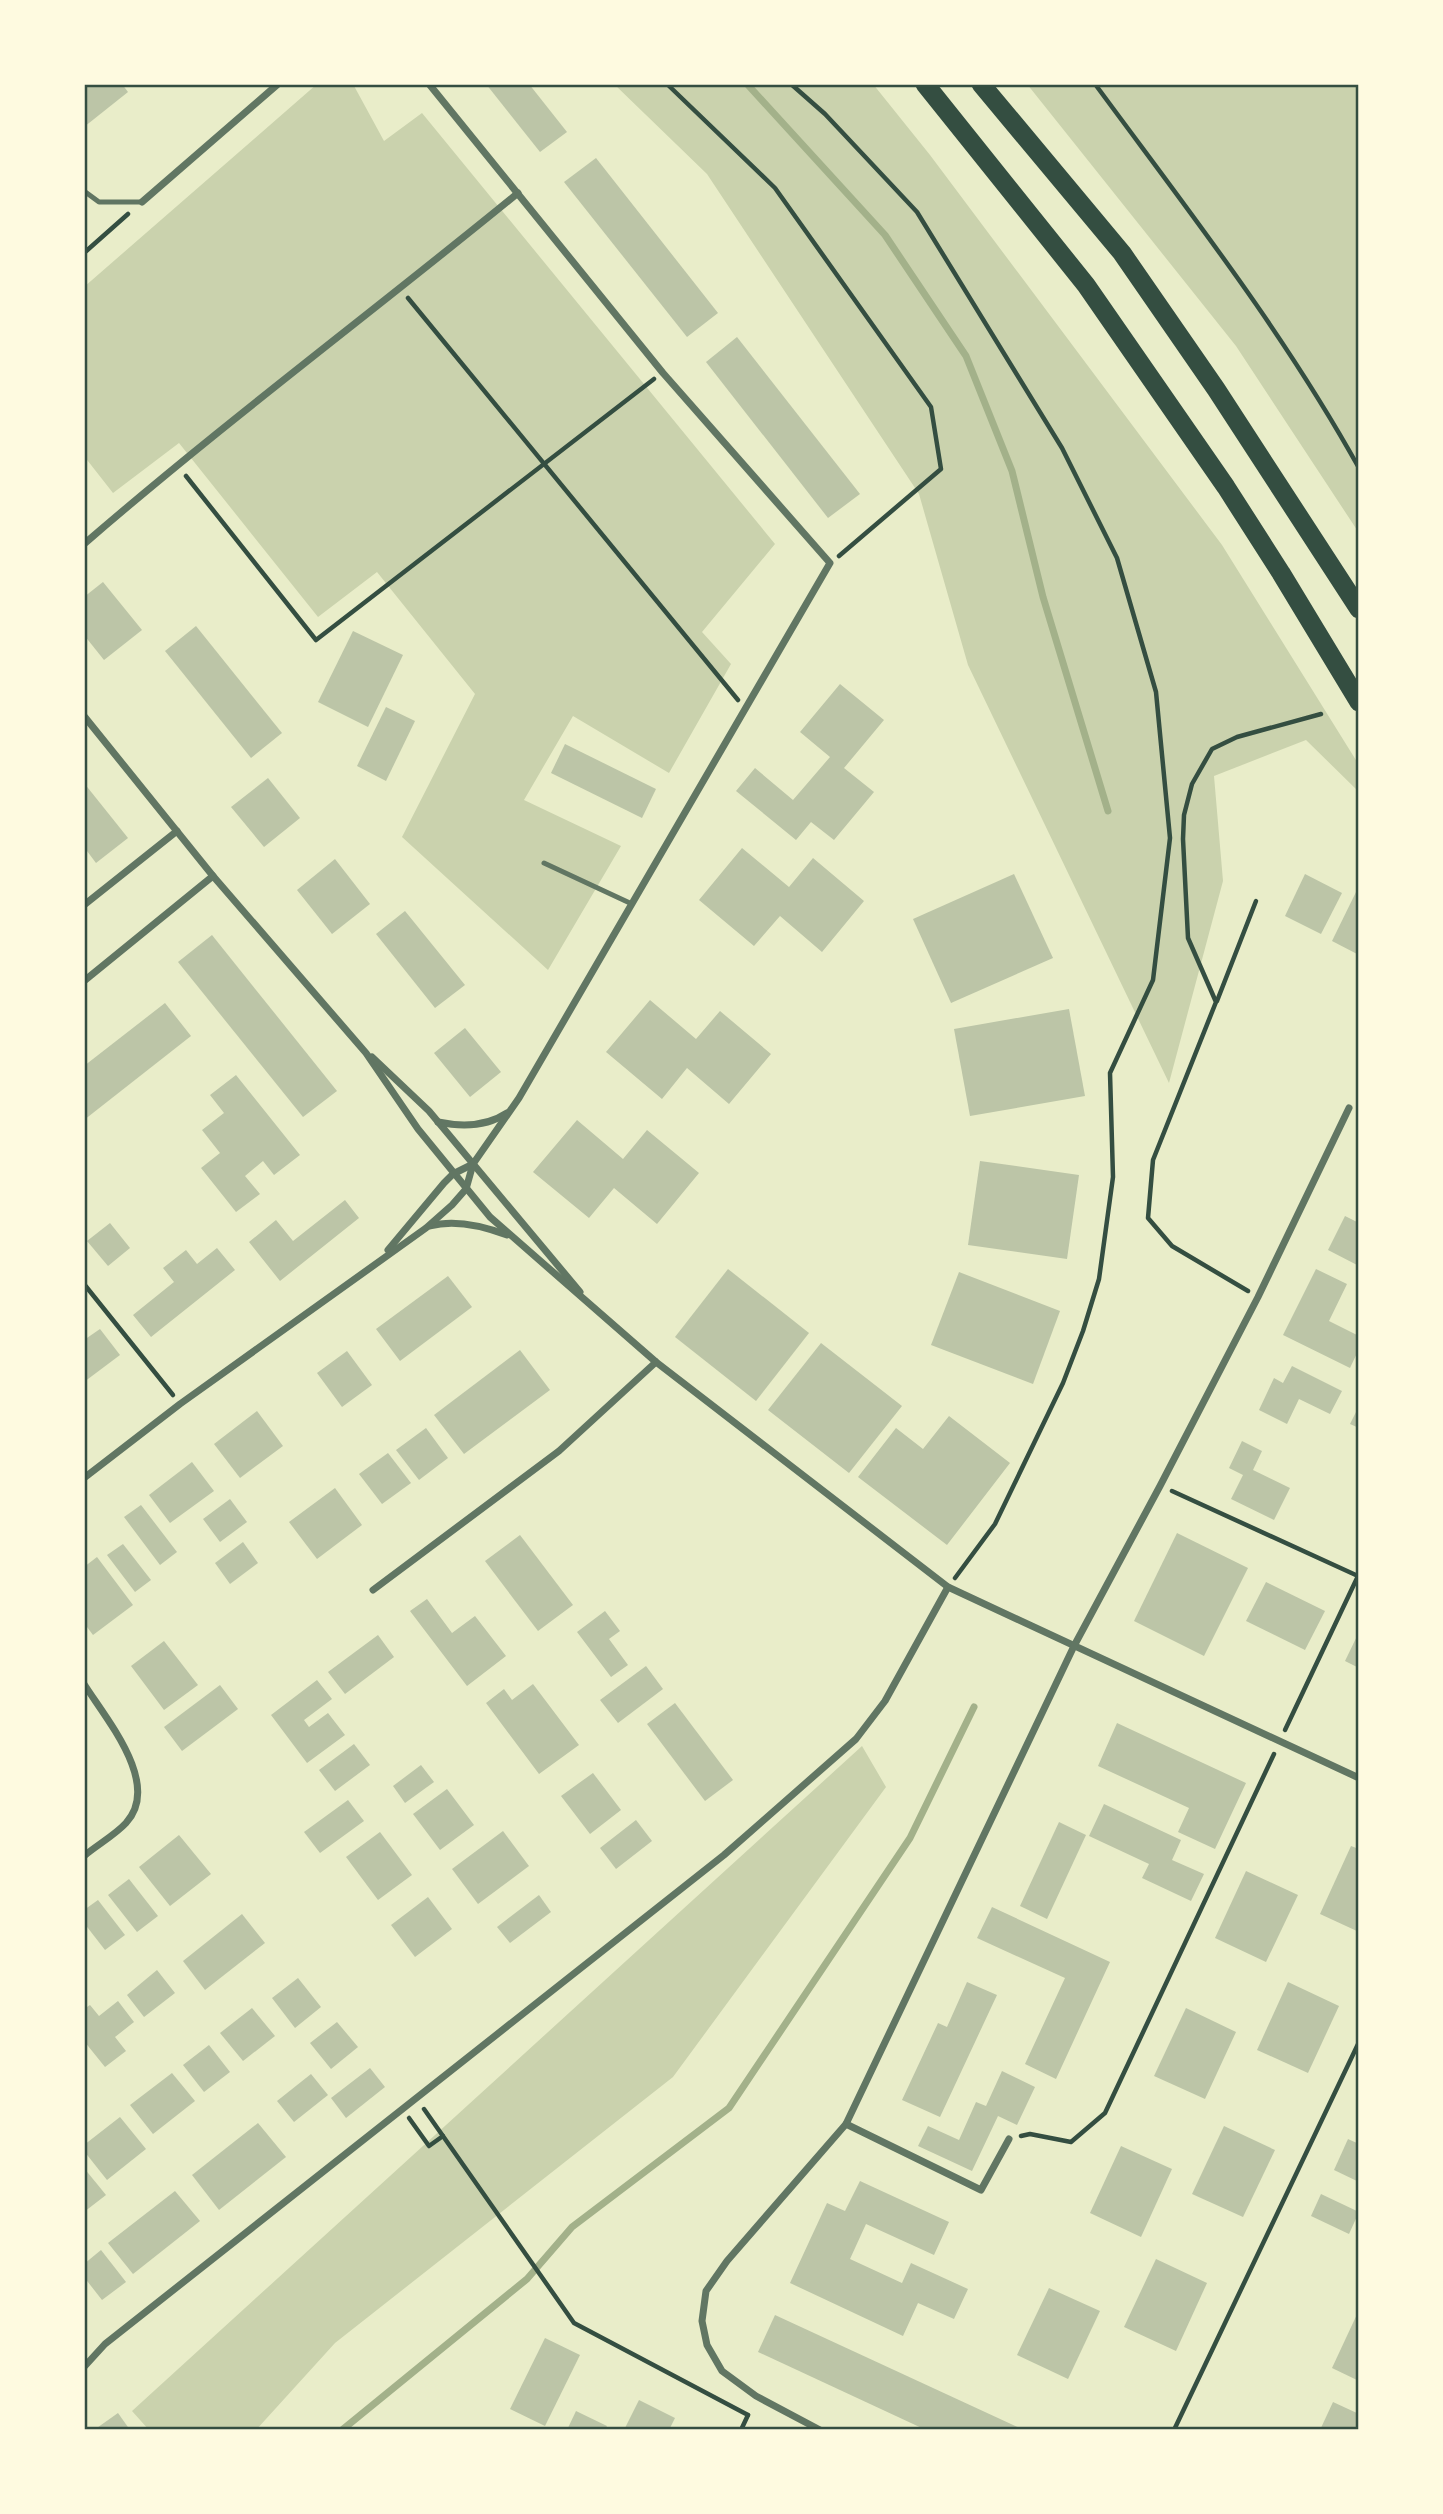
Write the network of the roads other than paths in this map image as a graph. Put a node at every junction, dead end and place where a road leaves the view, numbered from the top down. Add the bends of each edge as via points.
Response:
1 (278, 84) edge
2 (429, 84) edge
3 (925, 84) edge
4 (981, 84) edge
5 (84, 191) edge
6 (518, 193) junction
7 (142, 202) joint
8 (84, 544) edge
9 (1359, 609) edge
10 (1359, 702) edge
11 (84, 716) edge
12 (177, 831) junction
13 (544, 863) dead end
14 (214, 876) junction
15 (632, 904) junction
16 (84, 905) edge
17 (84, 981) edge
18 (366, 1053) junction
19 (513, 1108) junction
20 (1349, 1108) dead end
21 (438, 1122) junction
22 (473, 1164) junction
23 (453, 1174) junction
24 (466, 1189) junction
25 (426, 1228) junction
26 (511, 1237) junction
27 (380, 1260) junction
28 (591, 1306) junction
29 (656, 1362) junction
30 (84, 1478) edge
31 (948, 1587) junction
32 (373, 1590) dead end
33 (1074, 1646) junction
34 (84, 1684) edge
35 (1359, 1778) edge
36 (84, 1856) edge
37 (846, 2124) junction
38 (1009, 2139) road end
39 (84, 2367) edge
40 (820, 2430) edge

1 - 7 street
2 - 6 street
3 - 10 highway via 1094,296 1233,498
4 - 9 highway via 1122,253
5 - 7 lane via 99,202
6 - 8 street via 177,464
6 - 15 street via 663,373 830,563
11 - 12 street
12 - 14 street
12 - 16 street
13 - 15 lane
14 - 17 street
14 - 18 street
15 - 19 street
18 - 21 street
18 - 23 street
19 - 21 street via 496,1120 474,1125
19 - 22 street
20 - 33 street via 1258,1297
21 - 22 street
22 - 23 street
22 - 24 street
22 - 28 street
23 - 24 street
23 - 27 street
24 - 25 street
24 - 26 street
25 - 26 street via 473,1225
25 - 27 street
26 - 28 street
27 - 30 street
28 - 29 street
29 - 31 street
29 - 32 street via 559,1451
31 - 33 street
31 - 39 street via 885,1701 856,1739 724,1855 116,2335
33 - 35 street
33 - 37 street
34 - 36 street via 134,1764 139,1798 127,1822
37 - 38 street via 981,2190
37 - 40 street via 727,2261 706,2291 702,2321 707,2345 722,2371 756,2396

